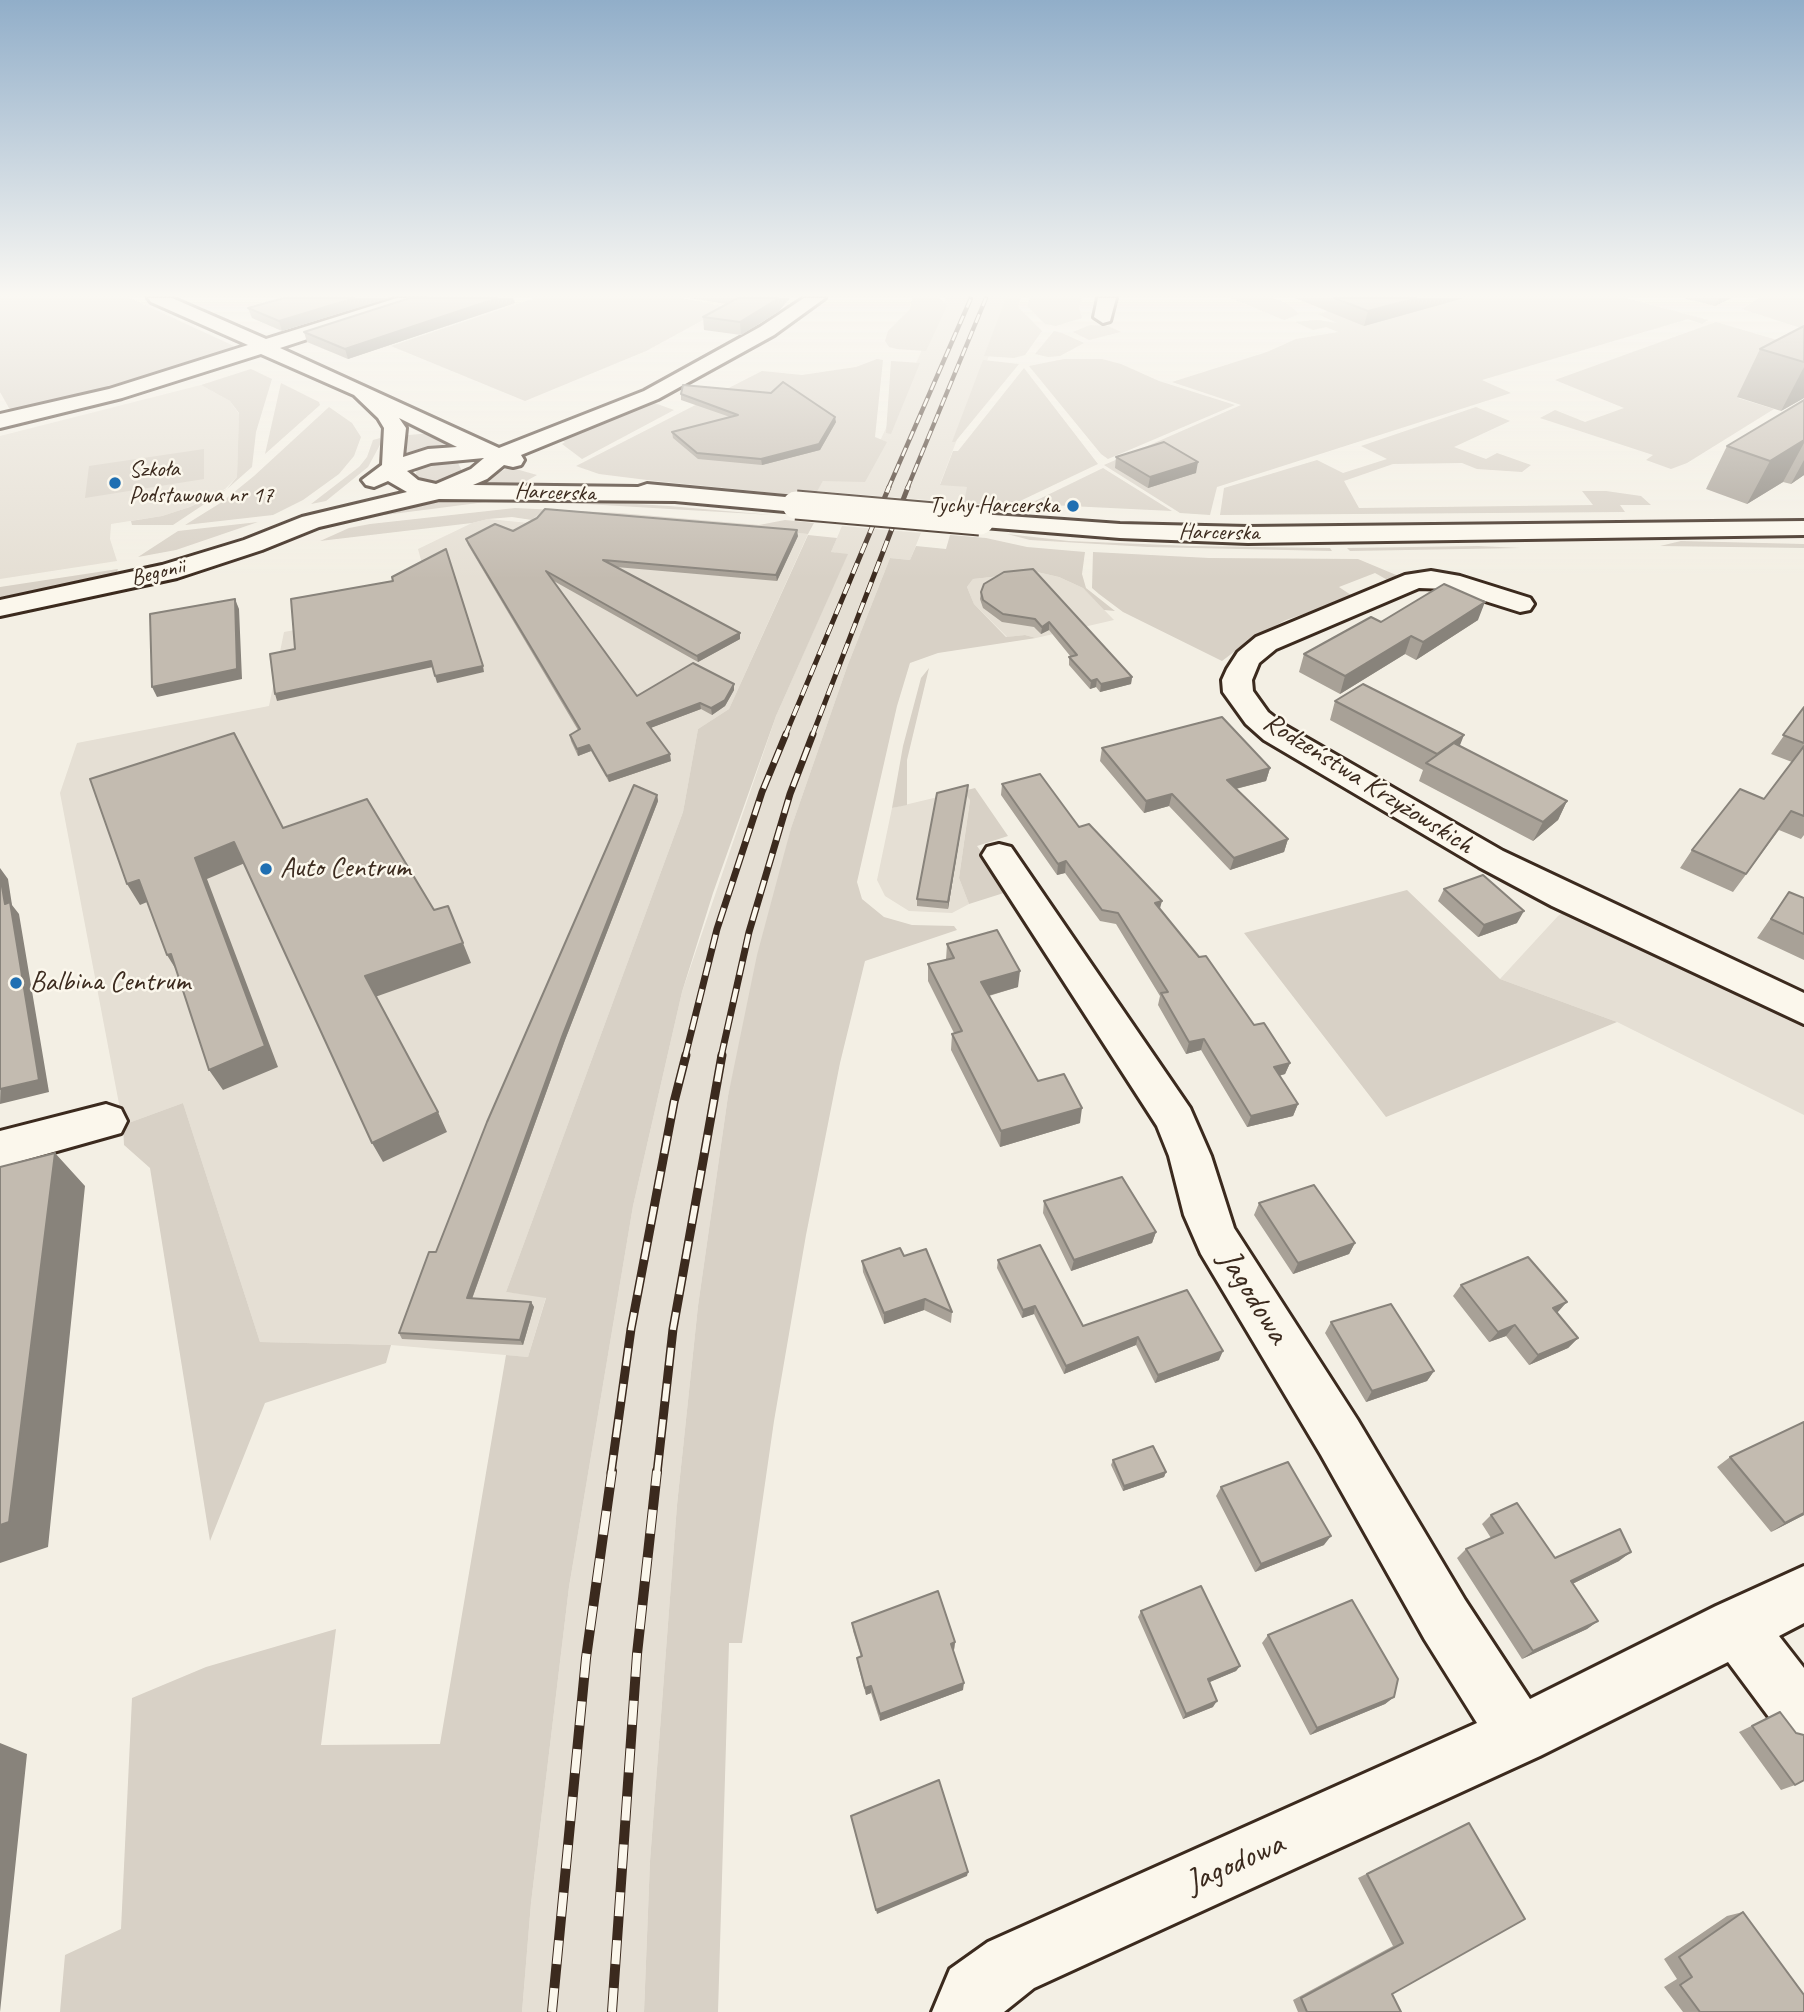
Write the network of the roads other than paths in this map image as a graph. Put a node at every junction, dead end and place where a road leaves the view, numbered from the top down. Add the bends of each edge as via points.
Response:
1 (123, 392) edge
2 (362, 392) edge
3 (363, 392) edge
4 (657, 392) edge
5 (0, 421) edge
6 (492, 453) junction
7 (394, 468) junction
8 (439, 492) junction
9 (670, 495) junction
10 (311, 522) junction
11 (1804, 529) edge
12 (1520, 604) dead end
13 (0, 608) edge
14 (999, 855) dead end
15 (1804, 1010) edge
16 (106, 1121) dead end
17 (0, 1149) edge
18 (1804, 1594) edge
19 (1736, 1626) junction
20 (1804, 1715) edge
21 (1519, 1735) junction
22 (966, 2012) edge

1 - 5 street
2 - 7 street via 396,428
3 - 6 street
4 - 6 street
6 - 7 street, Begonii via 428,456
6 - 8 street via 479,474
6 - 9 street, Harcerska via 595,483
7 - 8 street via 403,483
7 - 10 street, Begonii
8 - 9 street, Harcerska
8 - 10 street, Begonii
9 - 11 street, Harcerska, bridge via 1121,531 1248,535
10 - 13 street, Begonii via 168,572
12 - 15 street, Rodzeństwa Krzyżowskich via 1451,582 1414,582 1266,643 1241,669 1238,692 1275,733 1490,859
14 - 21 street, Jagodowa via 1175,1120 1217,1240
16 - 17 street
18 - 19 street, Jagodowa
19 - 20 street
19 - 21 street, Jagodowa
21 - 22 street, Jagodowa via 1011,1965 974,1993

